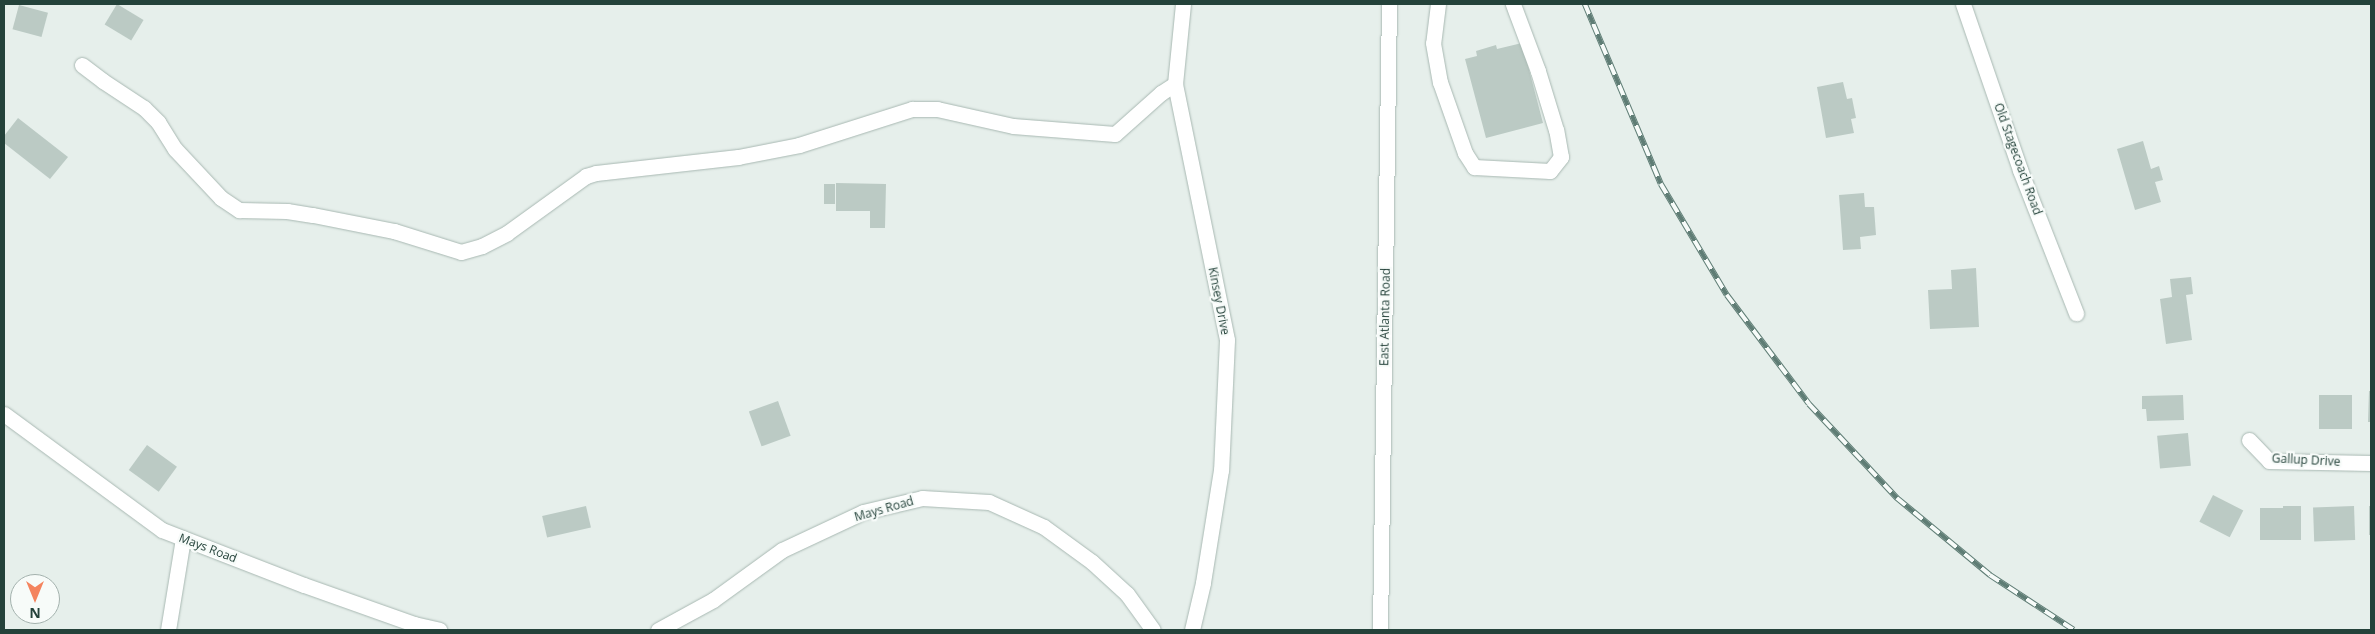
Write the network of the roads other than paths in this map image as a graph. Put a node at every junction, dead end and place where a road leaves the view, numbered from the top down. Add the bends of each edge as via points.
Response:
1 (1183, 4) edge
2 (1390, 4) edge
3 (1438, 4) edge
4 (1513, 4) edge
5 (1963, 4) edge
6 (82, 65) dead end
7 (1175, 84) junction
8 (2076, 313) dead end
9 (4, 414) edge
10 (2249, 440) dead end
11 (2371, 463) edge
12 (183, 538) junction
13 (168, 630) edge
14 (439, 630) edge
15 (658, 630) edge
16 (1153, 630) edge
17 (1192, 630) edge
18 (1380, 630) edge

1 - 7 street, Kinsey Drive
2 - 18 street, East Atlanta Road
3 - 4 street via 1433,44 1440,82 1465,153 1474,167 1550,171 1561,157 1556,130
5 - 8 street, Old Stagecoach Road via 2020,170
6 - 7 street via 144,108 158,122 175,149 221,198 239,210 313,215 394,231 461,252 501,236 586,176 596,173 738,157 799,145 912,110 936,110 1013,126 1116,134
7 - 17 street, Kinsey Drive via 1227,340 1221,470
9 - 12 street, Mays Road via 162,530
10 - 11 street, Gallup Drive via 2269,461
12 - 13 street
12 - 14 street, Mays Road via 304,585
15 - 16 street, Mays Road via 714,600 782,550 863,512 922,498 989,502 1044,527 1092,562 1120,588

